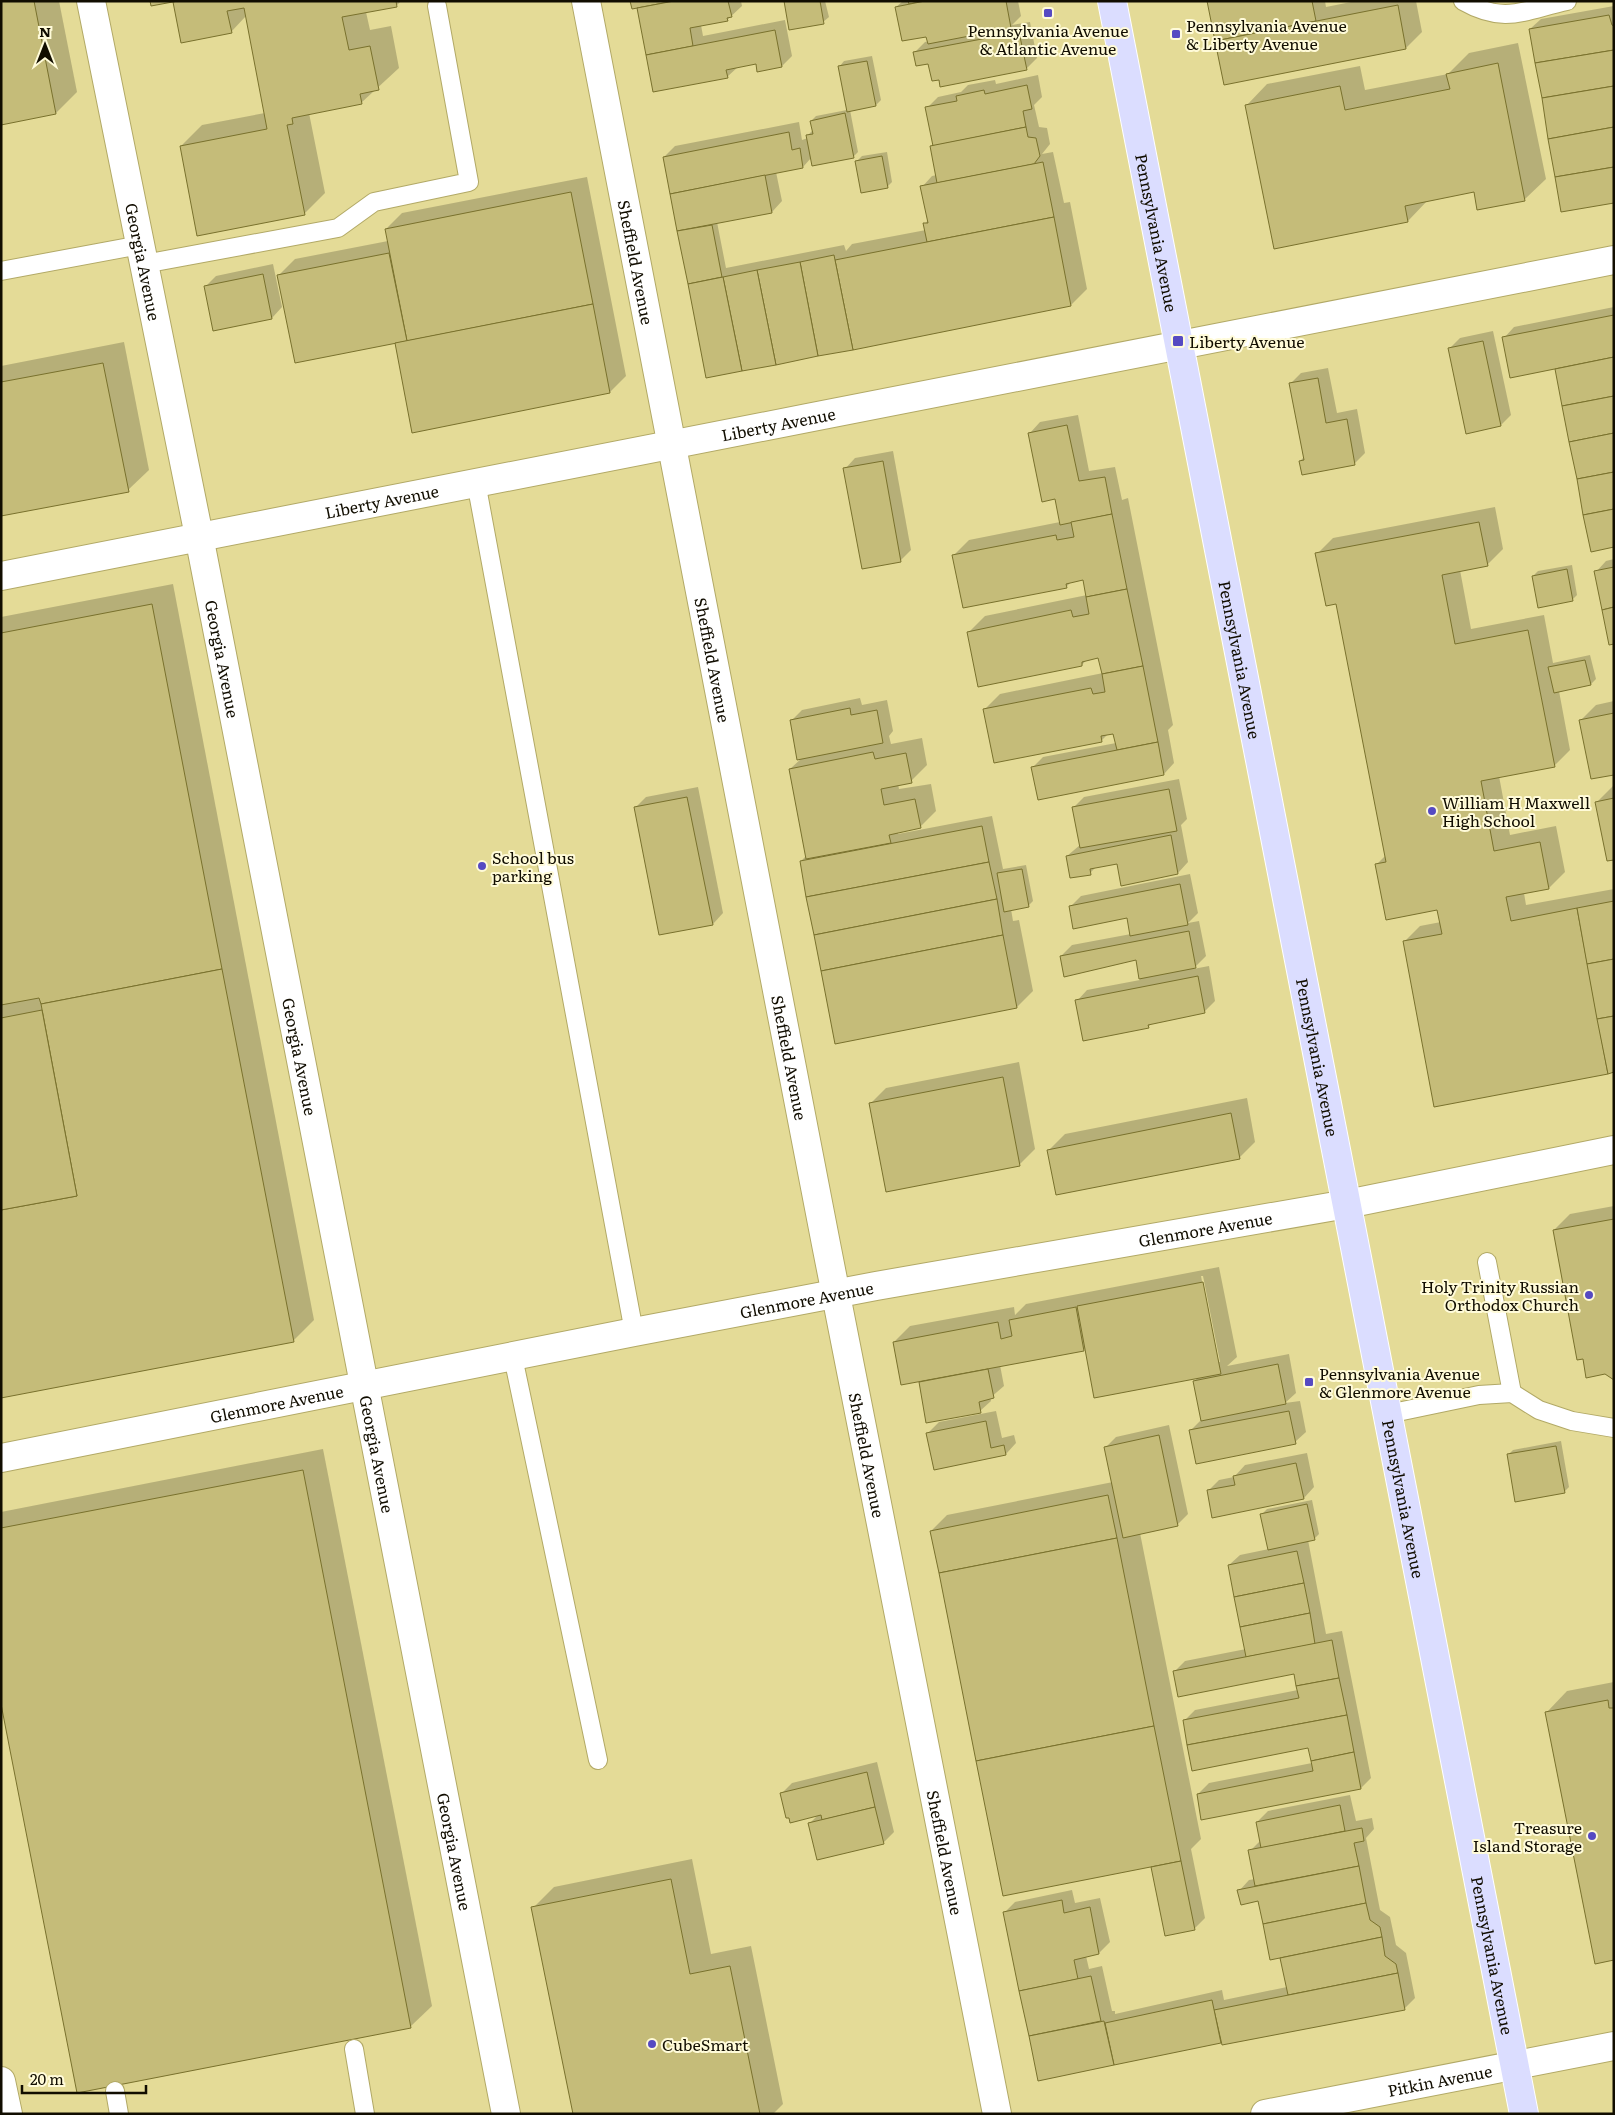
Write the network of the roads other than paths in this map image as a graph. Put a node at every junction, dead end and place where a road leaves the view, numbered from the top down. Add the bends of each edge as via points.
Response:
1 (90, 1) edge
2 (586, 1) edge
3 (1112, 1) edge
4 (1463, 1) edge
5 (1567, 1) edge
6 (437, 6) dead end
7 (142, 255) junction
8 (1614, 260) edge
9 (1, 271) edge
10 (1180, 347) junction
11 (670, 444) junction
12 (476, 482) junction
13 (199, 536) junction
14 (1, 576) edge
15 (1614, 1150) edge
16 (1347, 1204) junction
17 (1487, 1262) dead end
18 (836, 1294) junction
19 (634, 1332) junction
20 (513, 1357) junction
21 (364, 1386) junction
22 (1512, 1393) junction
23 (1388, 1414) junction
24 (1614, 1428) edge
25 (1, 1458) edge
26 (598, 1760) dead end
27 (1614, 2046) edge
28 (354, 2049) dead end
29 (1515, 2065) junction
30 (1, 2080) edge
31 (115, 2091) dead end
32 (8, 2114) edge
33 (119, 2114) edge
34 (365, 2114) edge
35 (506, 2114) edge
36 (997, 2114) edge
37 (1265, 2114) edge
38 (1524, 2114) edge

1 - 7 street, Georgia Avenue
2 - 11 street, Sheffield Avenue
3 - 10 main road, Pennsylvania Avenue
4 - 5 lane via 1488,12 1510,15
6 - 7 lane via 469,182 374,202 338,228
7 - 9 lane
7 - 13 street, Georgia Avenue
8 - 10 street, Liberty Avenue
10 - 11 street, Liberty Avenue
10 - 16 main road, Pennsylvania Avenue
11 - 12 street, Liberty Avenue
11 - 18 street, Sheffield Avenue
12 - 13 street, Liberty Avenue
12 - 19 lane
13 - 14 street, Liberty Avenue
13 - 21 street, Georgia Avenue
15 - 16 street, Glenmore Avenue
16 - 18 street, Glenmore Avenue
16 - 23 main road, Pennsylvania Avenue
17 - 22 lane
18 - 19 street, Glenmore Avenue
18 - 36 street, Sheffield Avenue
19 - 20 street, Glenmore Avenue
20 - 21 street, Glenmore Avenue
20 - 26 lane
21 - 25 street, Glenmore Avenue
21 - 35 street, Georgia Avenue
22 - 23 lane via 1479,1395
22 - 24 lane via 1539,1410 1572,1421
23 - 29 main road, Pennsylvania Avenue
27 - 29 street, Pitkin Avenue
28 - 34 lane
29 - 37 street, Pitkin Avenue
29 - 38 main road, Pennsylvania Avenue
30 - 32 street
31 - 33 lane

